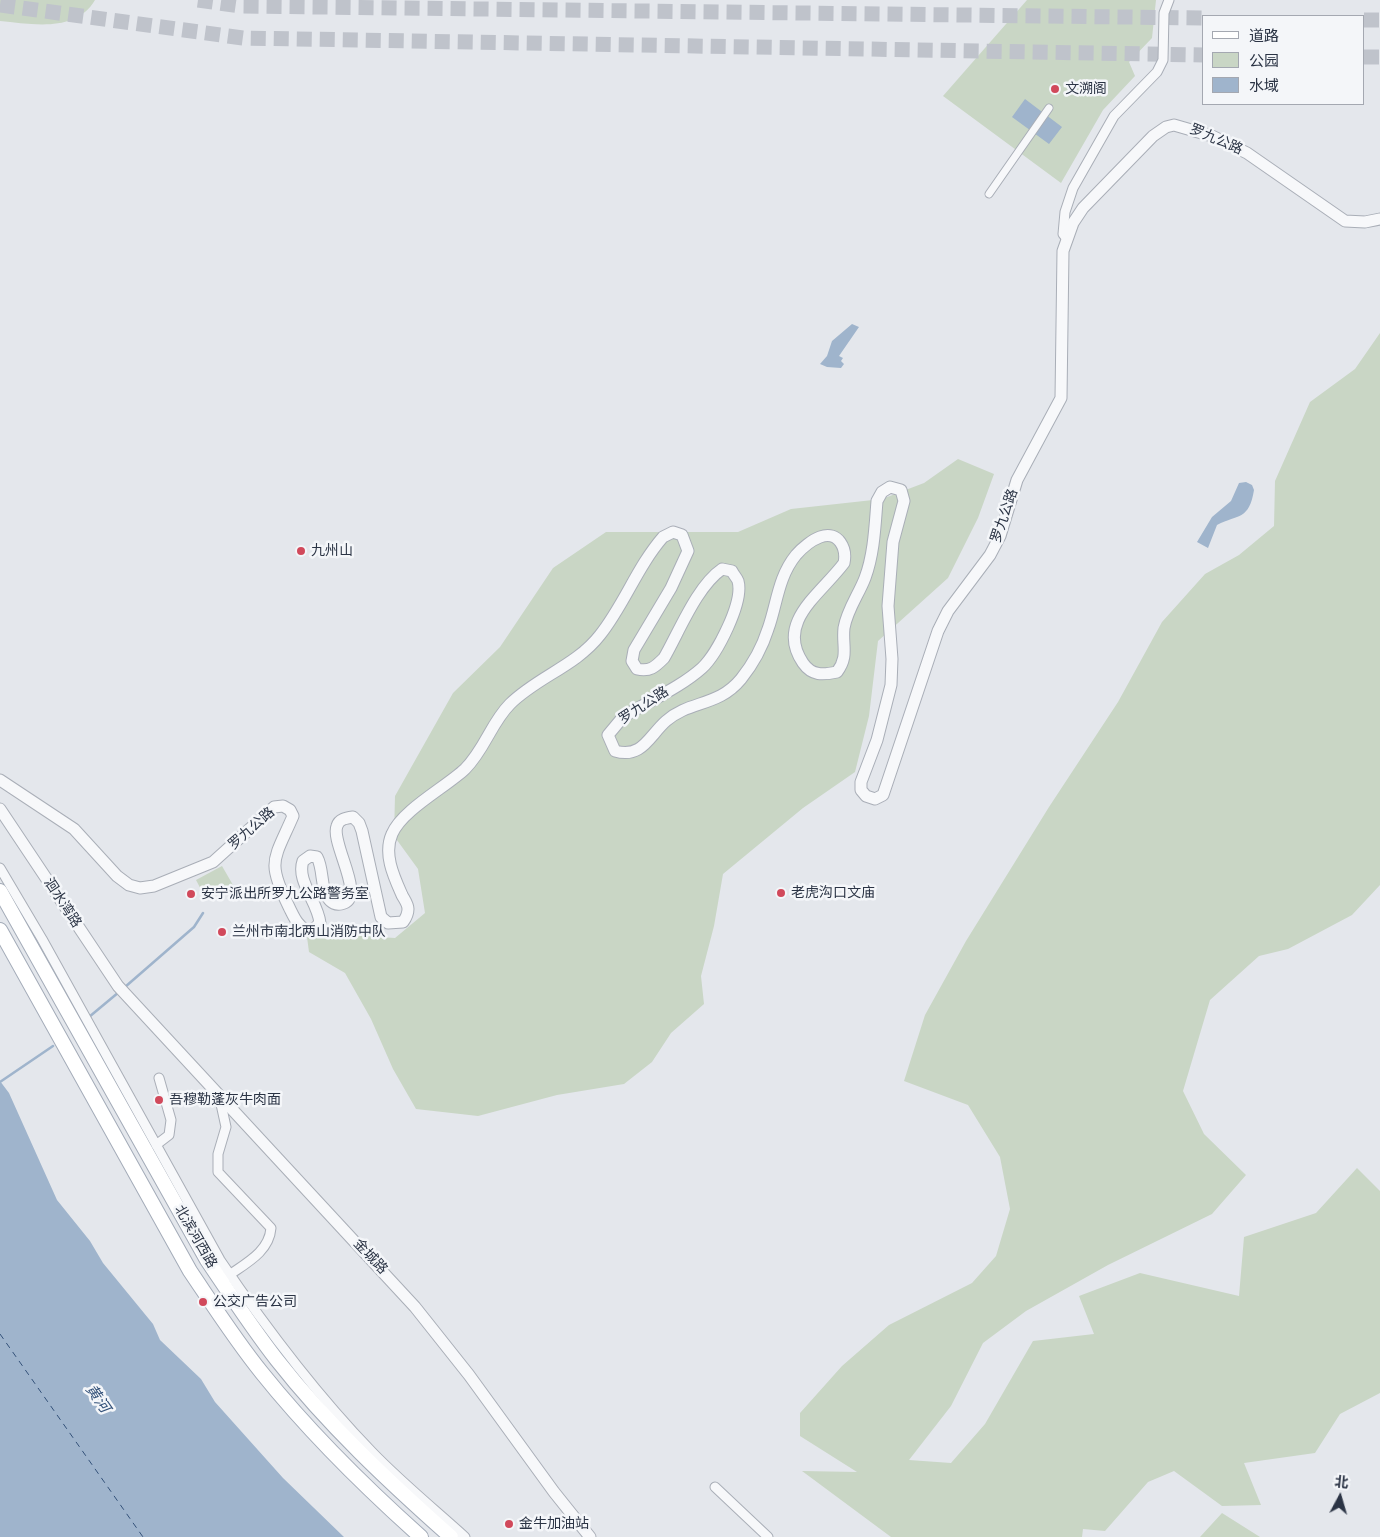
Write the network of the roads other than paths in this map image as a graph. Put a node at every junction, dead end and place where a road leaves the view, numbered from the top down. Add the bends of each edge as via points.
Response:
1 (1170, 0) edge
2 (1048, 109) dead end
3 (989, 194) dead end
4 (1380, 219) edge
5 (1067, 239) junction
6 (0, 780) edge
7 (0, 809) edge
8 (0, 868) edge
9 (0, 891) edge
10 (0, 930) edge
11 (127, 995) joint
12 (159, 1078) dead end
13 (219, 1094) junction
14 (156, 1145) junction
15 (226, 1278) junction
16 (715, 1487) dead end
17 (421, 1537) edge
18 (451, 1537) edge
19 (466, 1537) edge
20 (590, 1537) edge
21 (768, 1537) edge

1 - 5 street via 1164,13 1163,60 1157,72 1114,116 1072,188 1065,212 1063,234
2 - 3 street
4 - 5 street, 罗九公路 via 1345,221 1247,153 1212,136 1174,125 1154,136 1084,208
5 - 6 street, 罗九公路 via 1063,251 1061,398 1017,480 1000,536 990,555 941,624 882,794 875,799 861,790 861,782 877,740 891,685 890,568 904,501 901,490 890,487 877,501 870,563 844,628 844,663 837,672 813,673 797,655 793,638 800,616 844,563 843,544 832,536 822,536 797,555 787,569 777,592 762,647 741,679 717,699 677,712 643,746 633,753 624,754 615,751 610,743 608,735 613,727 623,717 702,668 722,640 738,593 738,581 732,571 722,569 704,587 664,658 654,668 646,671 637,669 632,661 634,650 671,588 688,551 682,535 673,532 663,537 600,636 583,652 510,704 485,745 464,770 411,812 392,833 389,862 408,907 403,922 388,923 381,917 362,831 353,818 344,818 337,825 335,835 351,884 348,901 333,903 328,898 317,857 302,860 300,868 320,923 307,931 300,927 276,881 277,849 293,816 283,806 274,807 213,862 154,886 140,888 117,876 74,829
7 - 11 street, 洄水湾路
8 - 14 street
9 - 15 main road, 北滨河西路 via 207,1260
10 - 17 main road, 北滨河西路 via 190,1271 222,1318 262,1373 347,1469
11 - 13 street, 金城路
12 - 14 street via 171,1120 169,1136
13 - 15 street via 226,1127 218,1154 218,1172 271,1228 264,1249
13 - 20 street, 金城路 via 414,1307
14 - 15 street
15 - 18 main road, 北滨河西路 via 278,1361 362,1455
15 - 19 street via 290,1359 373,1452
16 - 21 street

